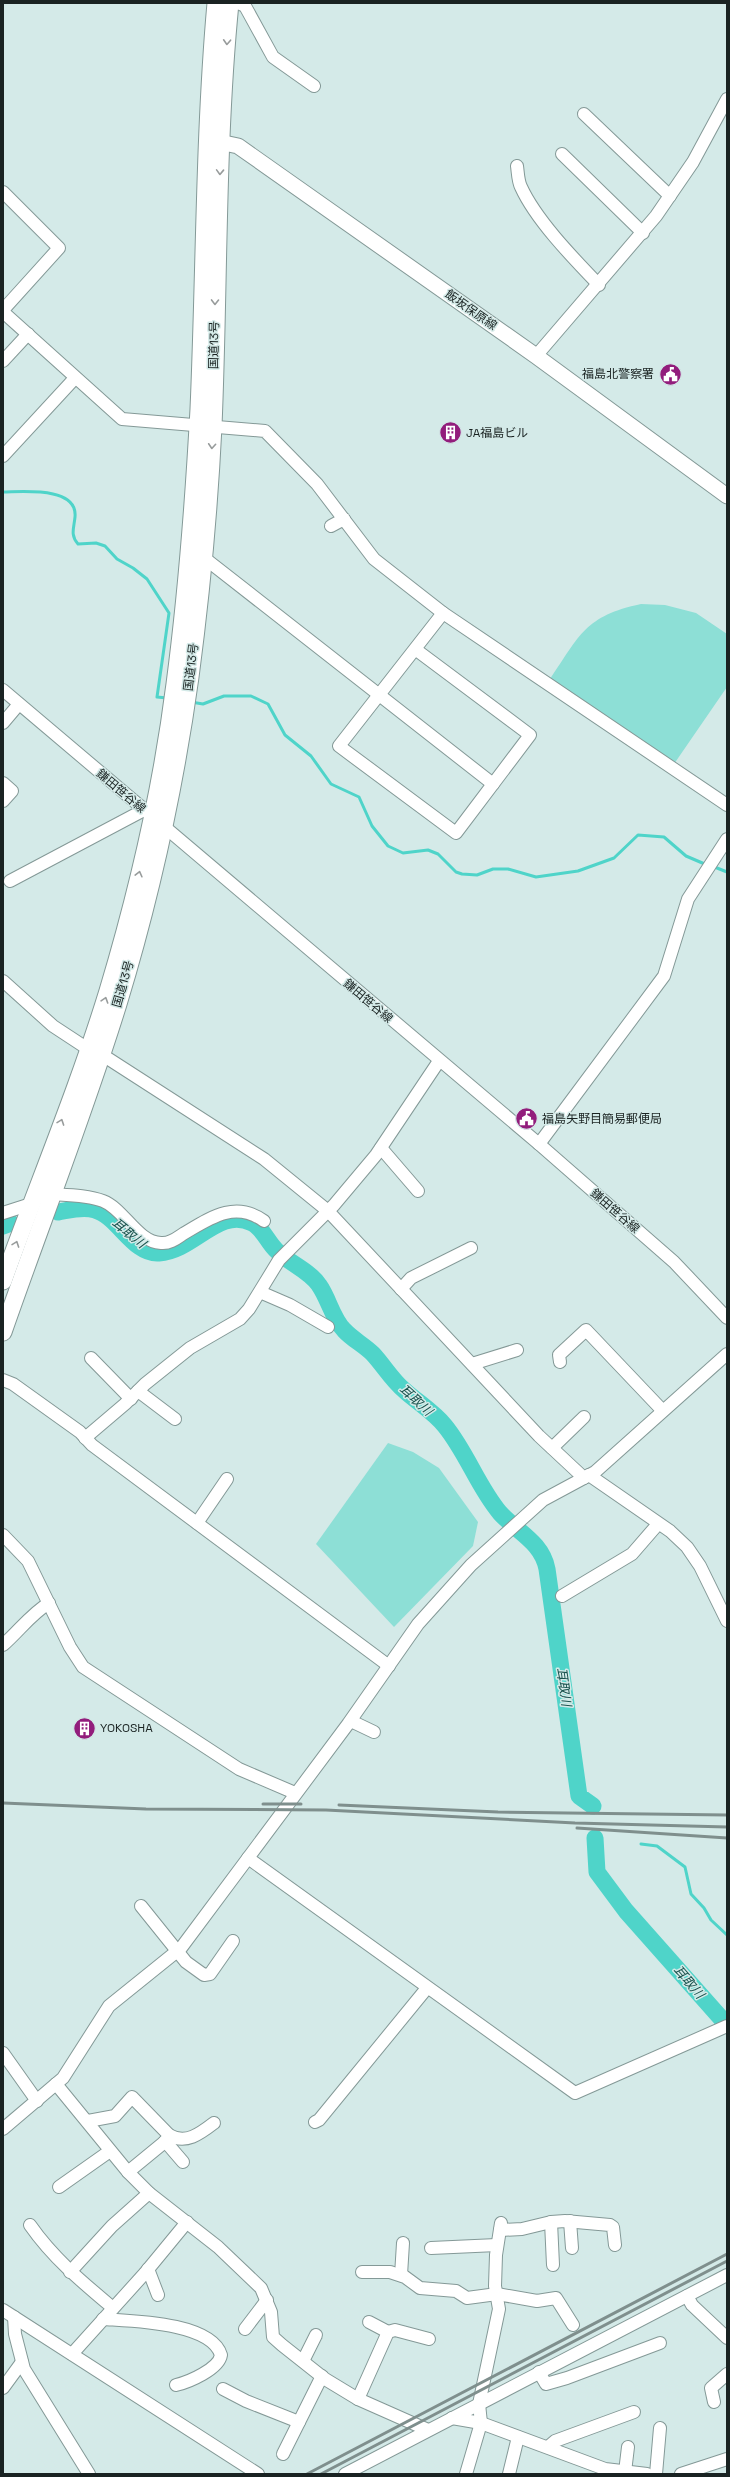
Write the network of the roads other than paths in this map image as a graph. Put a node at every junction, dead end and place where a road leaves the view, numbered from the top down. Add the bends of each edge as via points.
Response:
1 (216, 3) edge
2 (230, 3) edge
3 (238, 3) edge
4 (314, 86) dead end
5 (727, 99) edge
6 (584, 114) dead end
7 (214, 140) junction
8 (562, 154) dead end
9 (517, 166) dead end
10 (3, 192) edge
11 (670, 196) junction
12 (643, 233) junction
13 (598, 285) junction
14 (3, 311) edge
15 (28, 334) junction
16 (536, 356) junction
17 (3, 361) edge
18 (75, 378) junction
19 (205, 425) junction
20 (3, 456) edge
21 (727, 496) edge
22 (344, 519) junction
23 (331, 526) dead end
24 (203, 557) junction
25 (443, 613) junction
26 (415, 648) junction
27 (3, 690) edge
28 (378, 696) junction
29 (19, 704) junction
30 (3, 723) edge
31 (3, 783) edge
32 (493, 784) junction
33 (3, 801) edge
34 (727, 805) edge
35 (153, 818) junction
36 (727, 839) edge
37 (5, 881) edge
38 (3, 982) edge
39 (95, 1052) junction
40 (439, 1061) junction
41 (539, 1144) junction
42 (381, 1148) junction
43 (418, 1191) dead end
44 (52, 1194) junction
45 (31, 1204) junction
46 (328, 1211) junction
47 (3, 1213) edge
48 (264, 1221) dead end
49 (471, 1248) dead end
50 (3, 1281) edge
51 (402, 1289) junction
52 (260, 1292) junction
53 (7, 1306) edge
54 (727, 1318) edge
55 (4, 1327) edge
56 (328, 1327) dead end
57 (517, 1350) dead end
58 (727, 1354) edge
59 (91, 1358) dead end
60 (560, 1362) dead end
61 (472, 1364) junction
62 (3, 1380) edge
63 (134, 1395) junction
64 (662, 1410) junction
65 (584, 1417) dead end
66 (175, 1419) dead end
67 (85, 1438) junction
68 (552, 1448) junction
69 (587, 1476) junction
70 (228, 1479) dead end
71 (197, 1523) junction
72 (658, 1524) junction
73 (3, 1535) edge
74 (562, 1596) dead end
75 (49, 1603) junction
76 (727, 1621) edge
77 (3, 1645) edge
78 (389, 1666) junction
79 (350, 1723) junction
80 (374, 1732) dead end
81 (295, 1793) junction
82 (248, 1858) junction
83 (141, 1906) dead end
84 (233, 1941) dead end
85 (178, 1951) junction
86 (428, 1988) junction
87 (722, 2028) edge
88 (4, 2056) edge
89 (56, 2084) junction
90 (37, 2101) junction
91 (88, 2121) junction
92 (315, 2122) dead end
93 (214, 2123) dead end
94 (3, 2129) edge
95 (167, 2138) junction
96 (110, 2151) junction
97 (183, 2162) dead end
98 (128, 2172) junction
99 (59, 2187) dead end
100 (149, 2193) junction
101 (570, 2221) junction
102 (187, 2222) junction
103 (551, 2222) junction
104 (30, 2225) dead end
105 (403, 2243) dead end
106 (497, 2245) junction
107 (615, 2246) dead end
108 (431, 2248) dead end
109 (572, 2248) dead end
110 (552, 2266) dead end
111 (148, 2269) junction
112 (70, 2272) junction
113 (362, 2272) dead end
114 (727, 2275) edge
115 (401, 2276) junction
116 (497, 2294) junction
117 (158, 2296) dead end
118 (687, 2296) junction
119 (267, 2300) junction
120 (113, 2308) junction
121 (3, 2310) edge
122 (14, 2316) junction
123 (103, 2320) junction
124 (369, 2322) dead end
125 (573, 2325) dead end
126 (245, 2329) dead end
127 (388, 2332) junction
128 (316, 2335) dead end
129 (727, 2338) edge
130 (429, 2339) dead end
131 (660, 2343) dead end
132 (72, 2354) junction
133 (303, 2361) junction
134 (22, 2362) junction
135 (539, 2372) junction
136 (727, 2374) edge
137 (322, 2376) junction
138 (176, 2385) dead end
139 (3, 2388) edge
140 (223, 2389) dead end
141 (358, 2399) junction
142 (714, 2402) dead end
143 (479, 2404) junction
144 (634, 2412) dead end
145 (452, 2418) junction
146 (299, 2422) junction
147 (481, 2423) junction
148 (660, 2428) dead end
149 (428, 2430) junction
150 (518, 2436) junction
151 (628, 2446) dead end
152 (548, 2447) junction
153 (283, 2454) dead end
154 (722, 2465) edge
155 (625, 2472) junction
156 (89, 2474) edge
157 (258, 2474) edge
158 (345, 2474) edge
159 (466, 2474) edge
160 (509, 2474) edge
161 (647, 2474) edge
162 (656, 2474) edge
163 (681, 2474) edge

1 - 7 highway, 国道13号
2 -> 7 highway, 国道13号
3 - 4 street via 244,6 274,57
5 - 11 street via 693,162
6 - 11 street
7 - 16 main road, 飯坂保原線 via 238,146
7 - 19 highway, 国道13号
8 - 12 street
9 - 13 street via 520,186 532,206
10 - 14 street via 59,248
11 - 12 street
12 - 13 street
13 - 16 street
14 - 15 street
15 - 17 street
15 - 18 street
16 - 21 main road, 飯坂保原線
18 - 19 street via 122,419
18 - 20 street
19 - 22 street via 265,431 317,484
19 -> 24 highway, 国道13号
19 - 35 highway, 国道13号 via 175,685
22 - 23 street
22 - 25 street via 374,559
24 - 28 street
24 - 35 highway, 国道13号 via 190,679
25 - 26 street
25 - 34 street
26 - 28 street
26 - 32 street via 530,735
27 - 29 street, 鎌田笹谷線
28 - 32 street
28 - 32 street via 339,746 456,833
29 - 30 street
29 - 35 street, 鎌田笹谷線
31 - 33 street via 12,790
35 - 37 street
35 - 39 highway, 国道13号 via 108,990
35 - 40 street, 鎌田笹谷線
36 - 41 street via 683,911 664,976
38 - 39 street via 53,1026
39 - 44 highway, 国道13号
45 -> 39 highway, 国道13号
39 - 46 street via 264,1159
40 - 41 street, 鎌田笹谷線
40 - 42 street
41 - 54 street, 鎌田笹谷線 via 674,1262
42 - 43 street
42 - 46 street
44 - 48 street via 104,1201 146,1238 160,1243 170,1242 200,1224 230,1211 249,1213
44 - 53 highway, 国道13号
45 - 47 street
50 -> 45 highway, 国道13号
46 - 51 street
46 - 52 street via 279,1260
49 - 51 street via 412,1278
51 - 61 street
52 - 56 street via 290,1305
52 - 63 street via 240,1319 190,1348
53 - 55 highway, 国道13号
57 - 61 street
58 - 64 street
59 - 63 street
60 - 64 street via 559,1355 586,1330
61 - 68 street
62 - 67 street via 13,1384
63 - 66 street
63 - 67 street
64 - 69 street
65 - 68 street
67 - 71 street
68 - 69 street
69 - 72 street
69 - 78 street via 543,1500 471,1565 418,1624
70 - 71 street
71 - 78 street
72 - 74 street via 632,1554
72 - 76 street via 688,1547
73 - 75 street via 28,1561
75 - 77 street via 33,1613 22,1628
75 - 81 street via 70,1647 90,1673 239,1769
78 - 79 street
79 - 80 street
79 - 81 street
81 - 82 street
82 - 85 street
82 - 86 street
83 - 85 street
84 - 85 street via 210,1974 204,1975 186,1962
85 - 89 street via 109,2006 63,2078
86 - 87 street via 575,2093
86 - 92 street
88 - 90 street
89 - 90 street
89 - 91 street
90 - 94 street
91 - 95 street via 116,2116 132,2097
91 - 96 street
93 - 95 street via 193,2138
95 - 97 street
95 - 98 street
96 - 98 street
96 - 99 street
98 - 100 street
100 - 102 street
100 - 112 street via 112,2226
101 - 103 street
101 - 107 street via 610,2225 613,2227
101 - 109 street
102 - 111 street
102 - 119 street via 252,2278
103 - 106 street via 522,2229 501,2226
103 - 110 street
104 - 112 street via 42,2243
105 - 115 street
106 - 108 street
106 - 116 street
111 - 117 street
111 - 120 street
112 - 120 street
113 - 115 street via 380,2270
114 - 118 street
115 - 116 street via 420,2288 456,2291 467,2298
116 - 125 street via 537,2301 556,2298
116 - 143 street via 499,2309
118 - 129 street via 692,2305
118 - 135 street
119 - 126 street
119 - 133 street via 271,2312 273,2337
120 - 123 street
121 - 122 street
122 - 132 street
122 - 134 street via 15,2334
123 - 132 street
123 - 138 street via 160,2324 186,2329 216,2347 221,2354 218,2362 192,2381
124 - 127 street
127 - 130 street via 395,2330
127 - 141 street
128 - 133 street
131 - 135 street via 546,2384
132 - 157 street
133 - 137 street
134 - 139 street
134 - 156 street via 33,2385
135 - 143 street
136 - 142 street via 711,2388
137 - 141 street
137 - 146 street
140 - 146 street
141 - 149 street
143 - 145 street
143 - 147 street
144 - 152 street via 555,2441
145 - 147 street
145 - 149 street
146 - 153 street
147 - 150 street
147 - 159 street
148 - 162 street
149 - 158 street
150 - 152 street
150 - 160 street
151 - 155 street
152 - 155 street via 605,2469
154 - 163 street
155 - 161 street

